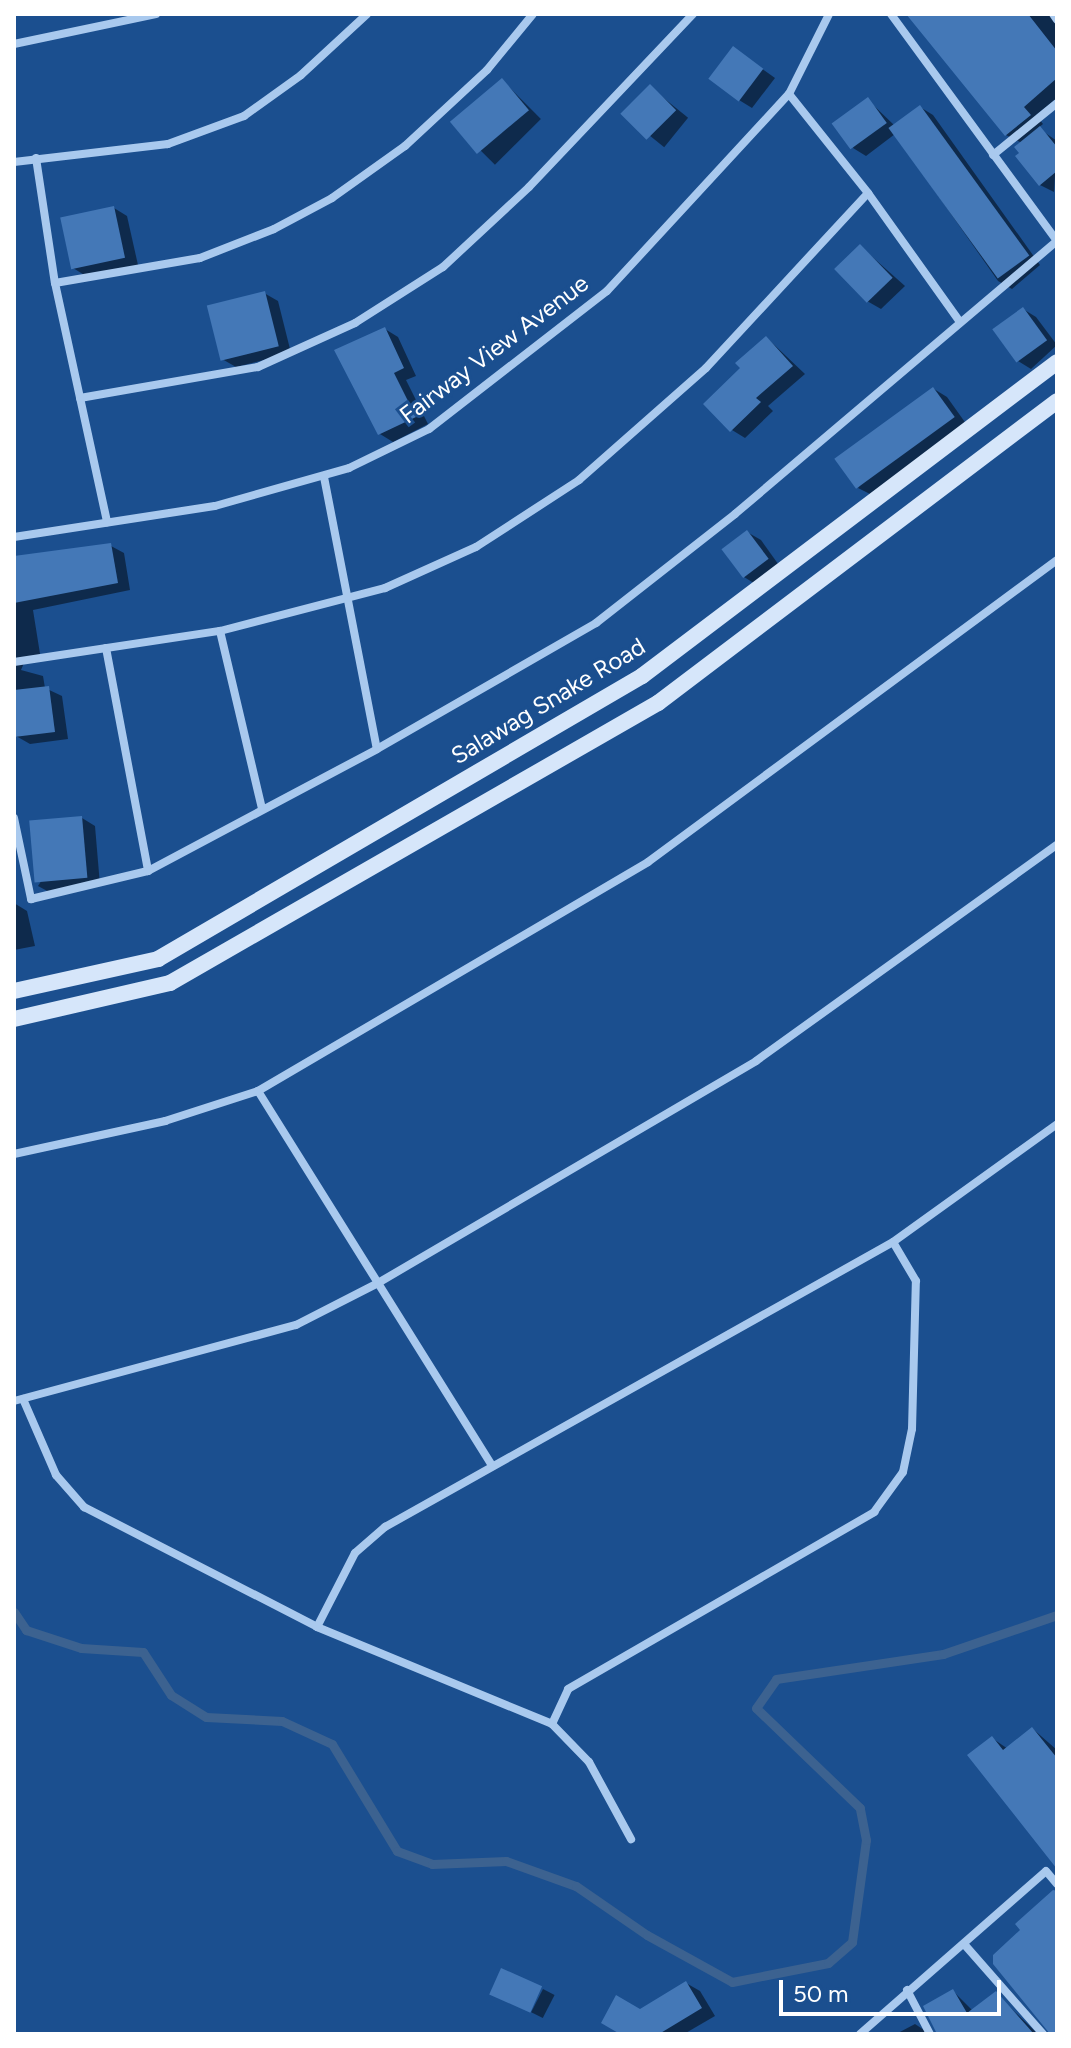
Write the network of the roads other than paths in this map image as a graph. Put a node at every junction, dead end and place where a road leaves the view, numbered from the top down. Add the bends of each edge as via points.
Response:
1 (156, 14) edge
2 (367, 14) edge
3 (533, 14) edge
4 (693, 14) edge
5 (829, 14) edge
6 (891, 14) edge
7 (1053, 14) edge
8 (1057, 20) edge
9 (14, 44) edge
10 (789, 94) junction
11 (1057, 103) edge
12 (993, 155) junction
13 (36, 158) junction
14 (14, 162) edge
15 (868, 193) junction
16 (55, 283) junction
17 (960, 322) junction
18 (1057, 362) edge
19 (80, 398) junction
20 (1057, 401) edge
21 (324, 477) junction
22 (107, 522) junction
23 (14, 537) edge
24 (1057, 560) edge
25 (347, 598) junction
26 (220, 631) junction
27 (106, 648) junction
28 (14, 662) edge
29 (377, 749) junction
30 (262, 808) junction
31 (14, 818) edge
32 (398, 818) junction
33 (413, 844) junction
34 (1057, 845) edge
35 (148, 871) junction
36 (14, 991) edge
37 (14, 1019) edge
38 (258, 1091) junction
39 (1057, 1124) edge
40 (14, 1154) edge
41 (893, 1242) junction
42 (378, 1283) junction
43 (18, 1400) edge
44 (492, 1466) junction
45 (317, 1627) junction
46 (552, 1724) junction
47 (631, 1839) dead end
48 (1057, 1884) edge
49 (964, 1944) junction
50 (907, 1990) junction
51 (860, 2034) edge
52 (930, 2034) edge
53 (1043, 2034) edge

1 - 9 street
2 - 13 street via 301,75 244,116 168,144
3 - 16 street via 487,70 417,136 332,198 274,229 200,258
4 - 19 street via 529,187 443,267 355,323 258,367
5 - 10 street, Fairway View Avenue
6 - 12 street
7 - 8 street
10 - 15 street
10 - 21 street, Fairway View Avenue via 607,291 429,429
11 - 12 street
12 - 17 street via 1057,241
13 - 14 street
13 - 16 street
15 - 17 street
15 - 25 street via 706,368 579,480 476,547 385,588
16 - 19 street
17 - 29 street via 735,514 596,623
18 - 32 main road, Salawag Snake Road via 642,676
19 - 22 street
20 - 33 main road via 658,703
21 - 22 street, Fairway View Avenue via 215,506
21 - 25 street
22 - 23 street, Fairway View Avenue
24 - 38 street via 648,862
25 - 26 street
25 - 29 street
26 - 27 street
26 - 30 street
27 - 28 street
27 - 35 street
29 - 30 street
30 - 35 street
31 - 35 street via 31,899
32 - 33 main road
32 - 36 main road, Salawag Snake Road via 158,959
33 - 37 main road via 170,983
34 - 42 street via 756,1061
38 - 40 street via 165,1121
38 - 42 street
39 - 41 street
41 - 44 street
41 - 46 street via 916,1281 912,1429 903,1472 874,1512 568,1689
42 - 43 street via 296,1325
42 - 44 street
43 - 45 street via 56,1475 84,1507
44 - 45 street via 385,1527 355,1553
45 - 46 street
46 - 47 street via 589,1762
48 - 49 street via 1046,1871
49 - 50 street
49 - 53 street
50 - 51 street
50 - 52 street

